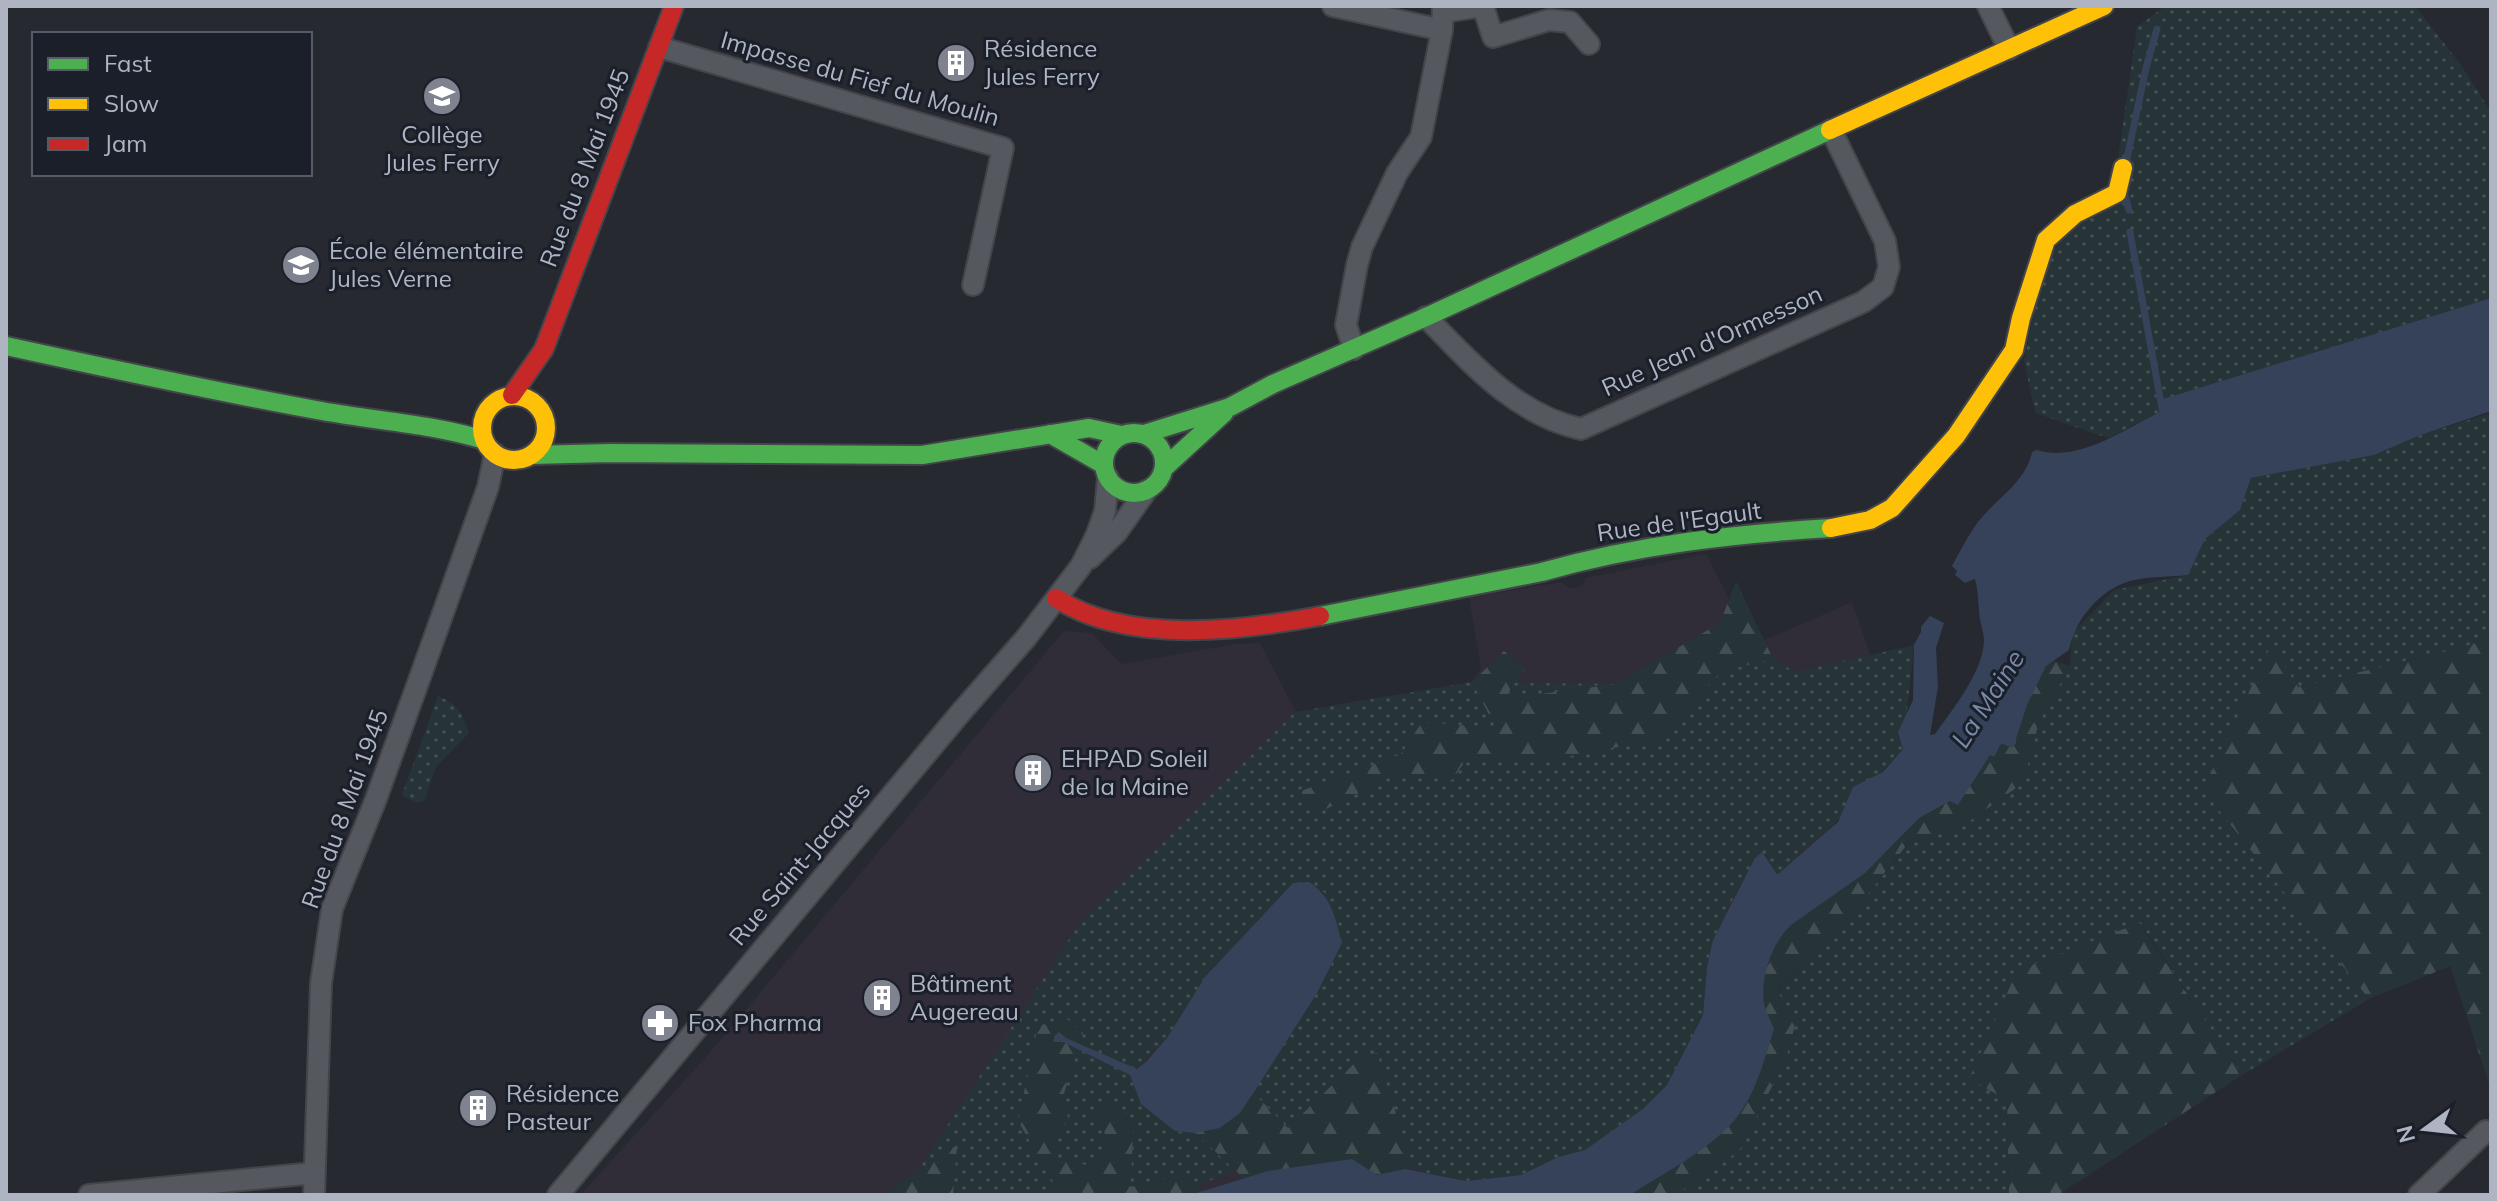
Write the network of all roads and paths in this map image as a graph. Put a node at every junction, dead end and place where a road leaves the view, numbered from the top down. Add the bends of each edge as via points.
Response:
1 (674, 6) edge
2 (1333, 6) edge
3 (1988, 6) edge
4 (2104, 6) edge
5 (1443, 16) edge
6 (1589, 44) dead end
7 (659, 47) junction
8 (2009, 49) junction
9 (1831, 130) junction
10 (2123, 168) dead end
11 (973, 285) dead end
12 (1426, 317) junction
13 (6, 346) edge
14 (544, 349) junction
15 (1354, 349) junction
16 (512, 395) junction
17 (1230, 407) junction
18 (484, 414) junction
19 (542, 415) junction
20 (443, 428) junction
21 (1050, 434) junction
22 (1144, 434) junction
23 (1121, 435) junction
24 (490, 447) junction
25 (601, 453) junction
26 (531, 455) junction
27 (1164, 468) junction
28 (1106, 472) junction
29 (1146, 491) junction
30 (1081, 566) junction
31 (1056, 598) junction
32 (2486, 1131) dead end
33 (314, 1173) junction
34 (89, 1195) edge
35 (314, 1195) edge
36 (558, 1195) edge
37 (2419, 1195) edge

1 - 7 main road, Rue du 8 Mai 1945
2 - 5 street
3 - 8 street
4 - 8 main road
5 - 6 street via 1483,6 1493,37 1549,20 1570,22
5 - 15 street via 1421,137 1397,173 1357,265 1346,325
7 - 11 street, Impasse du Fief du Moulin via 1003,148
7 - 14 main road, Rue du 8 Mai 1945
8 - 9 main road
9 - 12 main road
9 - 12 street, Rue Jean d'Ormesson via 1885,241 1889,267 1883,287 1863,302 1581,429 1558,424 1508,397
10 - 31 main road, Rue de l'Egault via 2117,193 2075,214 2046,240 2014,350 1956,436 1892,508 1870,520 1836,528 1701,539 1291,623 1209,632 1142,627 1073,610
12 - 15 main road
13 - 20 main road via 246,396
14 - 16 main road, Rue du 8 Mai 1945
14 - 19 main road, Rue du 8 Mai 1945
15 - 17 main road
16 - 18 main road
16 - 19 main road
17 - 22 main road
17 - 27 main road
18 - 20 main road
18 - 24 main road via 481,427
19 - 25 main road via 573,440
19 - 26 main road via 543,441
20 - 24 main road
21 - 23 main road via 1089,428
21 - 25 main road via 922,455
21 - 28 main road
22 - 23 main road
22 - 27 main road via 1160,447
23 - 28 main road via 1108,447
24 - 26 main road via 513,460
24 - 33 street, Rue du 8 Mai 1945 via 488,487 332,909 321,983
25 - 26 main road
27 - 29 main road via 1155,486
28 - 29 main road via 1120,490
28 - 30 street, Rue Saint-Jacques via 1105,511
29 - 30 street, Rue Saint-Jacques via 1111,540
30 - 31 street, Rue Saint-Jacques
31 - 36 street, Rue Saint-Jacques
32 - 37 street
33 - 34 street
33 - 35 street, Rue du 8 Mai 1945

